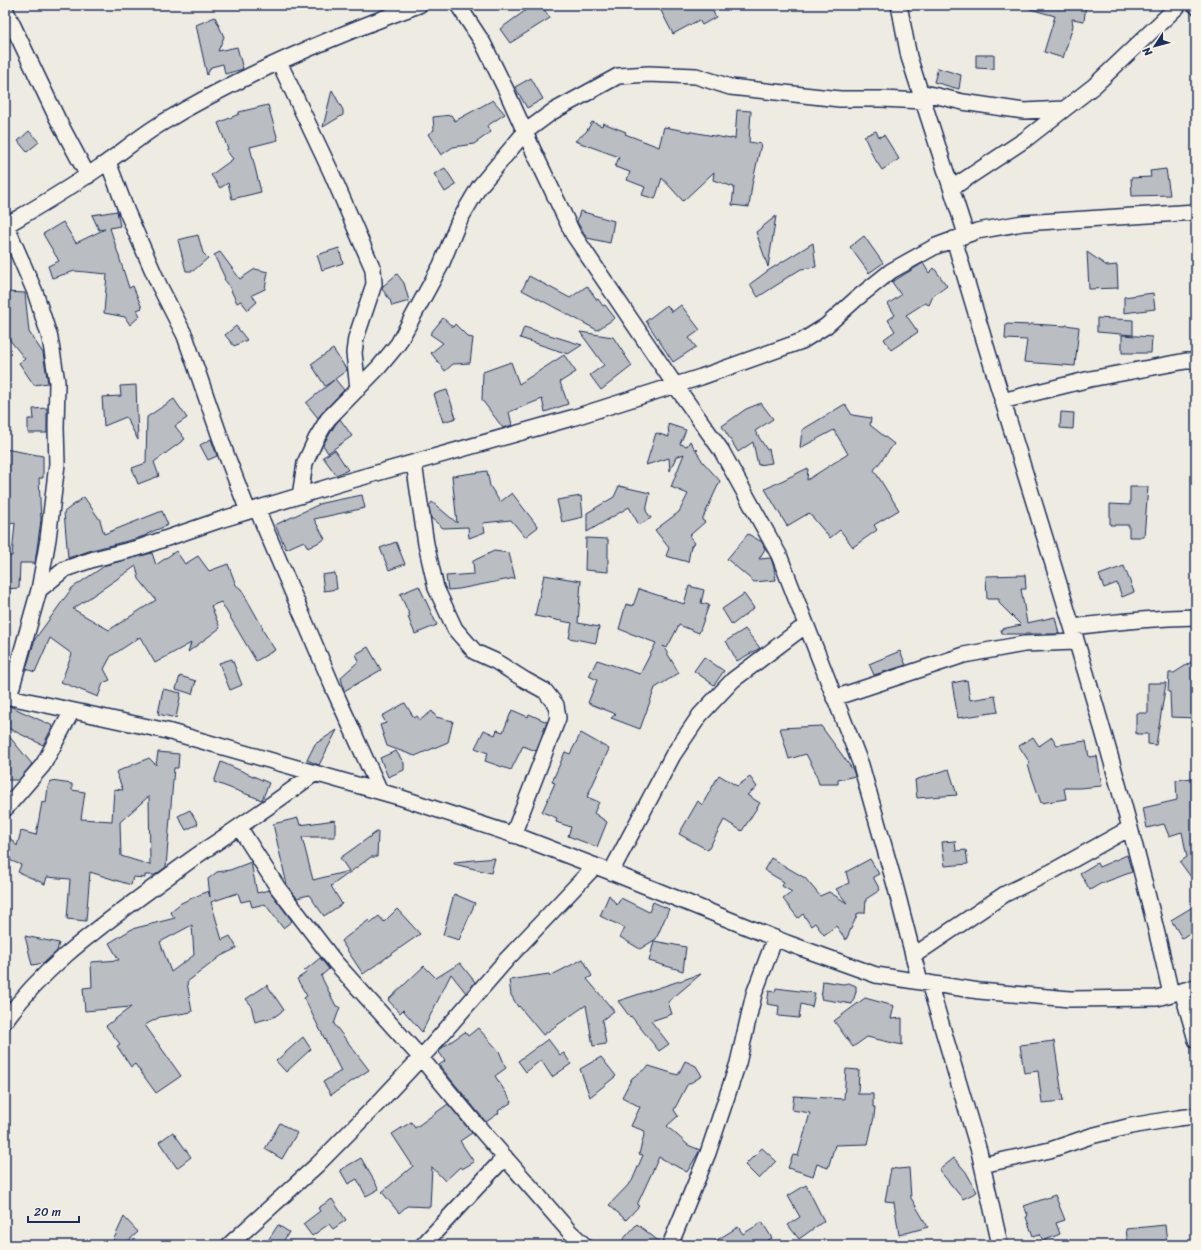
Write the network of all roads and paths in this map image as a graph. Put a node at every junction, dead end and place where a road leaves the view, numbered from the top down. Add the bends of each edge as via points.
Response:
1 (419, 5) edge
2 (458, 5) edge
3 (899, 5) edge
4 (1179, 5) edge
5 (5, 9) edge
6 (279, 62) junction
7 (922, 97) junction
8 (1064, 109) junction
9 (525, 132) junction
10 (108, 162) junction
11 (88, 176) junction
12 (952, 188) junction
13 (1196, 212) edge
14 (6, 226) edge
15 (960, 237) junction
16 (1196, 361) edge
17 (675, 385) junction
18 (358, 390) junction
19 (1002, 401) junction
20 (414, 463) junction
21 (300, 496) junction
22 (253, 510) junction
23 (39, 590) junction
24 (1196, 617) edge
25 (806, 625) junction
26 (1072, 627) junction
27 (1076, 642) junction
28 (7, 697) edge
29 (834, 698) junction
30 (72, 711) junction
31 (315, 773) junction
32 (380, 791) junction
33 (5, 809) edge
34 (239, 827) junction
35 (1130, 828) junction
36 (513, 834) junction
37 (595, 866) junction
38 (611, 872) junction
39 (775, 938) junction
40 (913, 956) junction
41 (925, 983) junction
42 (1183, 991) edge
43 (5, 1021) edge
44 (1196, 1040) edge
45 (420, 1058) junction
46 (1196, 1116) edge
47 (505, 1157) junction
48 (982, 1165) junction
49 (229, 1245) edge
50 (423, 1245) edge
51 (584, 1245) edge
52 (670, 1245) edge
53 (1000, 1245) edge

1 - 6 street
2 - 9 street via 483,43
3 - 7 street via 909,57
4 - 8 street via 1094,86
5 - 11 street
6 - 10 street via 232,84 160,124
6 - 18 street via 373,269 374,284 356,338 354,353
7 - 8 street via 1024,112
7 - 9 street via 840,99 730,87 696,76 618,76 552,112
7 - 12 street
8 - 12 street via 1026,139
9 - 17 street via 573,234
9 - 18 street via 479,187 459,221 441,265 398,344
10 - 11 street
10 - 22 street via 159,285 185,336 226,454
11 - 14 street
12 - 15 street
13 - 15 street via 1023,223 976,231
14 - 23 street via 35,292 50,338 57,382 57,464
15 - 17 street via 936,246 891,271 826,326 802,341
15 - 19 street
16 - 19 street via 1090,378
17 - 20 street via 575,417
17 - 25 street via 721,450 779,555
18 - 21 street via 328,418 316,439 305,463
19 - 26 street
20 - 21 street
20 - 36 street via 426,544 436,588 455,629 475,652 545,691 556,705 558,718
21 - 22 street
22 - 23 street via 65,569
22 - 32 street
23 - 28 street
24 - 26 street
25 - 29 street
25 - 38 street via 733,680 700,715 673,755
26 - 27 street
27 - 29 street via 1024,644 964,655
27 - 35 street
28 - 30 street
29 - 40 street via 861,765 896,885
30 - 31 street via 167,731
30 - 33 street via 43,765
31 - 32 street
31 - 34 street
32 - 36 street
34 - 43 street via 88,935 49,970 15,1006
34 - 45 street via 278,888 335,962
35 - 40 street via 1005,894
35 - 42 street via 1153,912
36 - 37 street
37 - 38 street
37 - 45 street via 507,959
38 - 39 street
39 - 41 street via 876,976
39 - 52 street via 754,994 738,1063 708,1153
40 - 41 street
41 - 42 street via 979,991 1070,999 1157,998
41 - 48 street
42 - 44 street
45 - 47 street
45 - 49 street via 317,1165
46 - 48 street via 1130,1126 1050,1150
47 - 50 street
47 - 51 street
48 - 53 street

